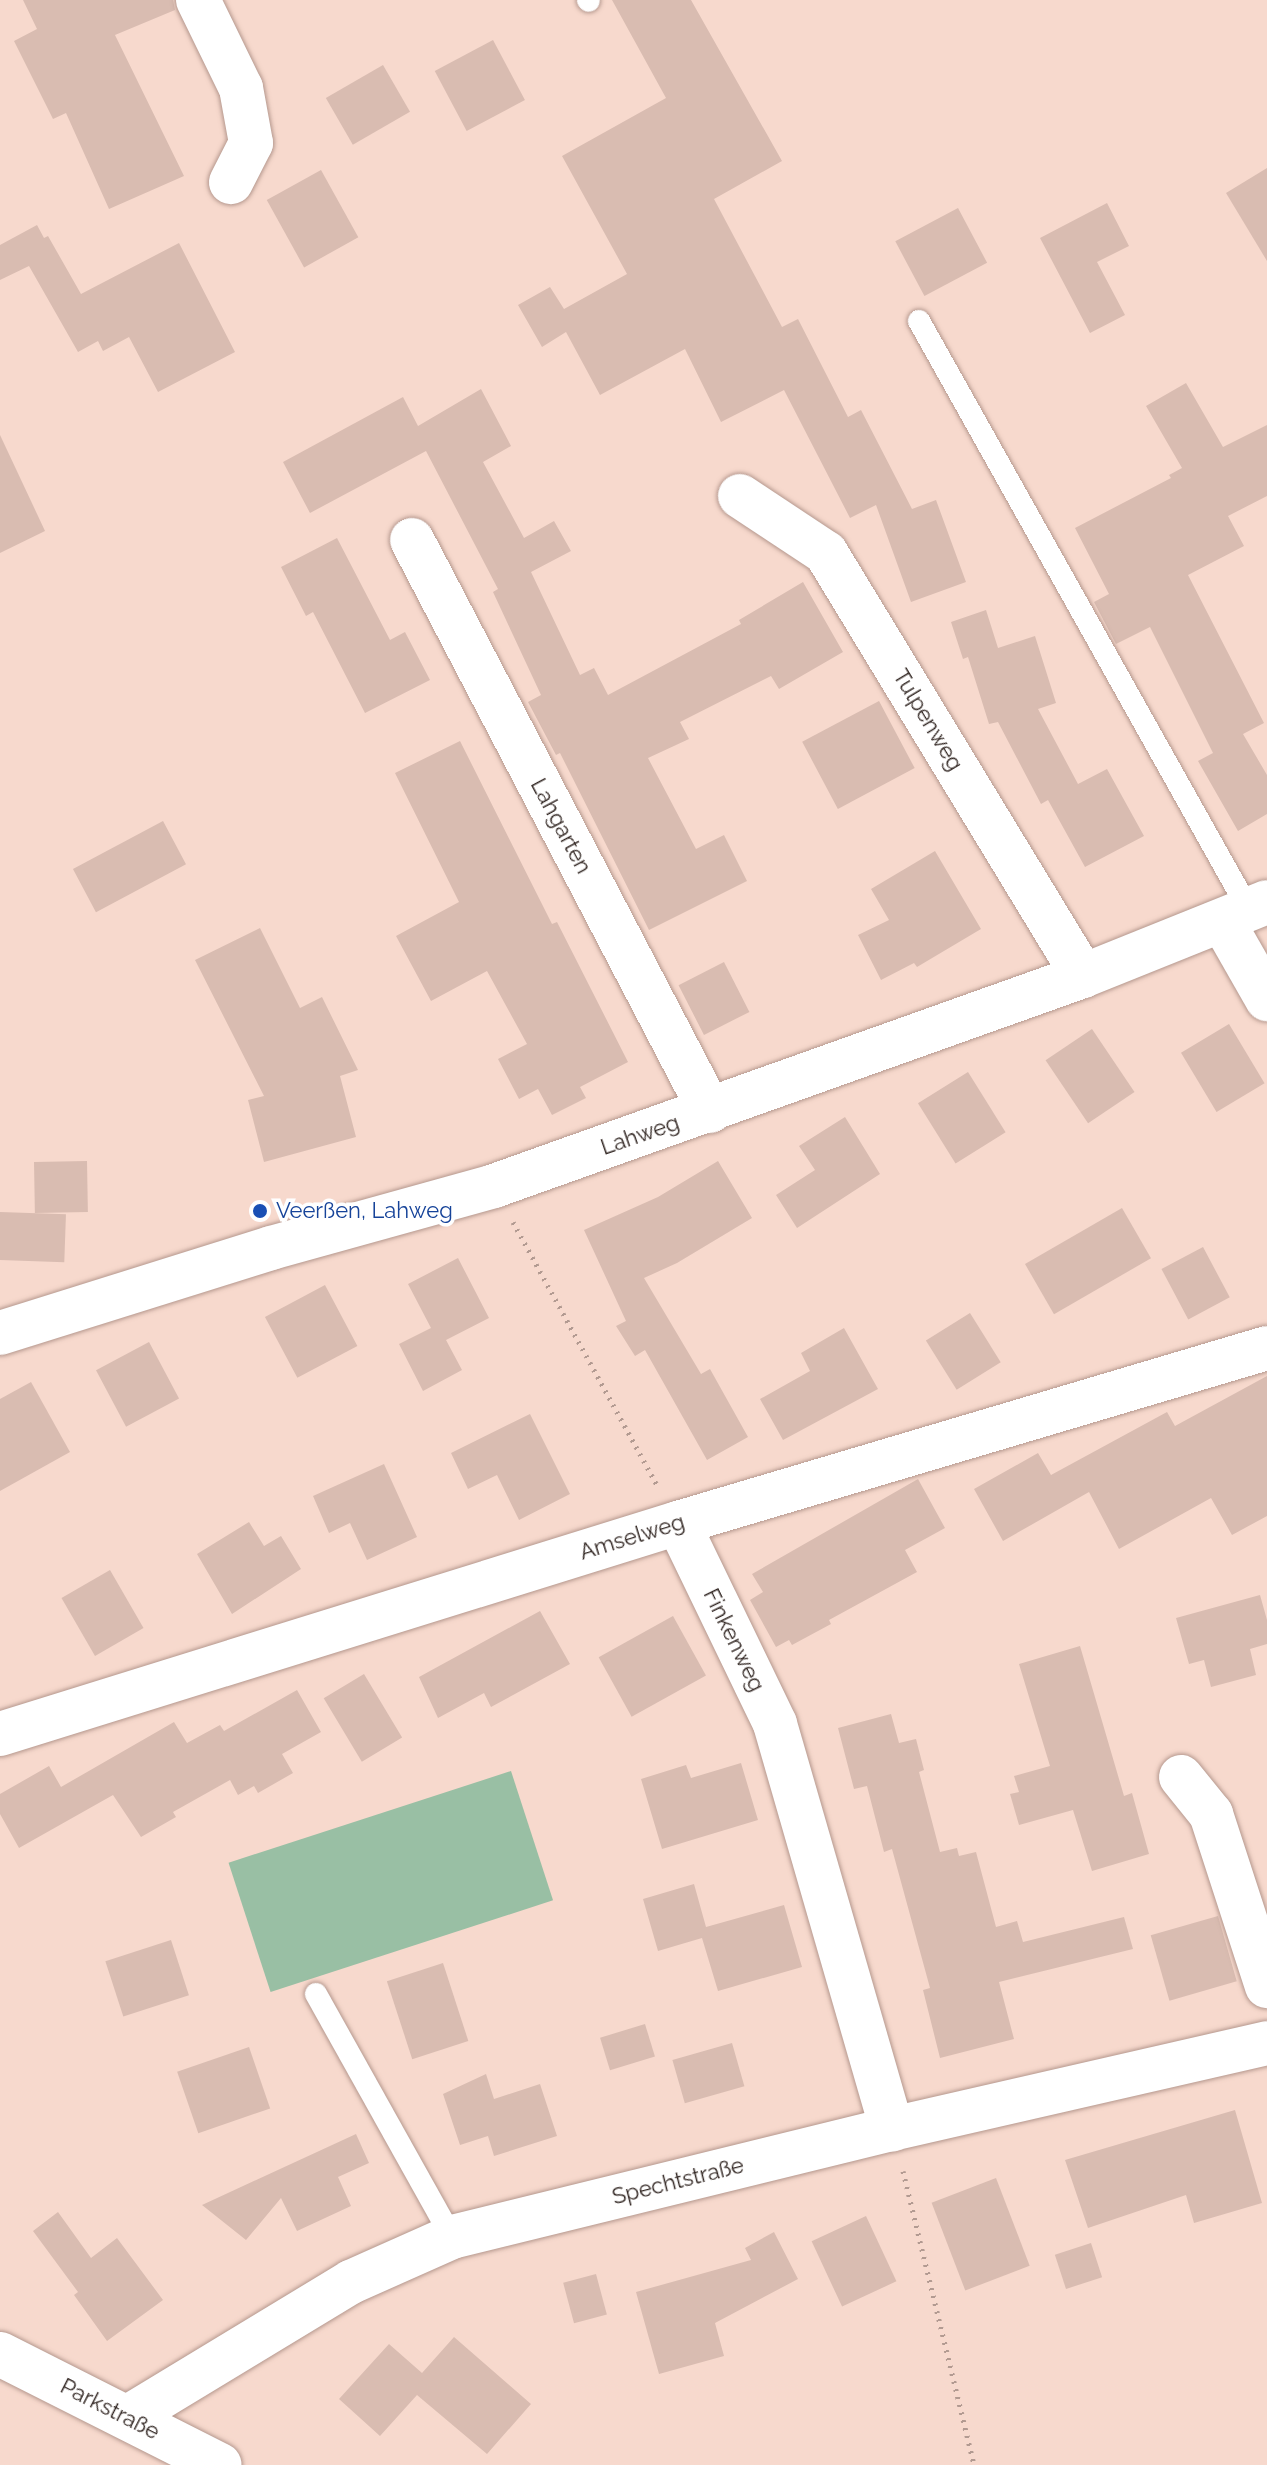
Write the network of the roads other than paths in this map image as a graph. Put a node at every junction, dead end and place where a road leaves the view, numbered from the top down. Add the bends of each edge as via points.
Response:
1 (198, 0) edge
2 (231, 182) dead end
3 (919, 321) dead end
4 (740, 496) dead end
5 (412, 540) dead end
6 (1246, 911) edge
7 (1083, 976) junction
8 (1267, 999) edge
9 (710, 1111) junction
10 (0, 1333) edge
11 (1267, 1348) edge
12 (678, 1523) junction
13 (0, 1734) edge
14 (1181, 1777) dead end
15 (1267, 1986) edge
16 (316, 1994) dead end
17 (1267, 2043) edge
18 (892, 2129) junction
19 (452, 2237) junction
20 (0, 2354) edge
21 (128, 2417) junction
22 (220, 2465) edge

1 - 2 street via 244,102 251,143
3 - 6 lane
4 - 7 street, Tulpenweg via 826,553
5 - 9 street, Lahgarten
6 - 7 street, Lahweg
6 - 8 street
7 - 9 street, Lahweg
9 - 10 street, Lahweg via 494,1186 271,1248
11 - 12 street, Amselweg
12 - 13 street, Amselweg
12 - 18 street, Finkenweg via 775,1724
14 - 15 street via 1211,1814
16 - 19 lane
17 - 18 street, Spechtstraße
18 - 19 street, Spechtstraße
19 - 21 street, Spechtstraße via 351,2282
20 - 21 street, Parkstraße
21 - 22 street, Parkstraße

